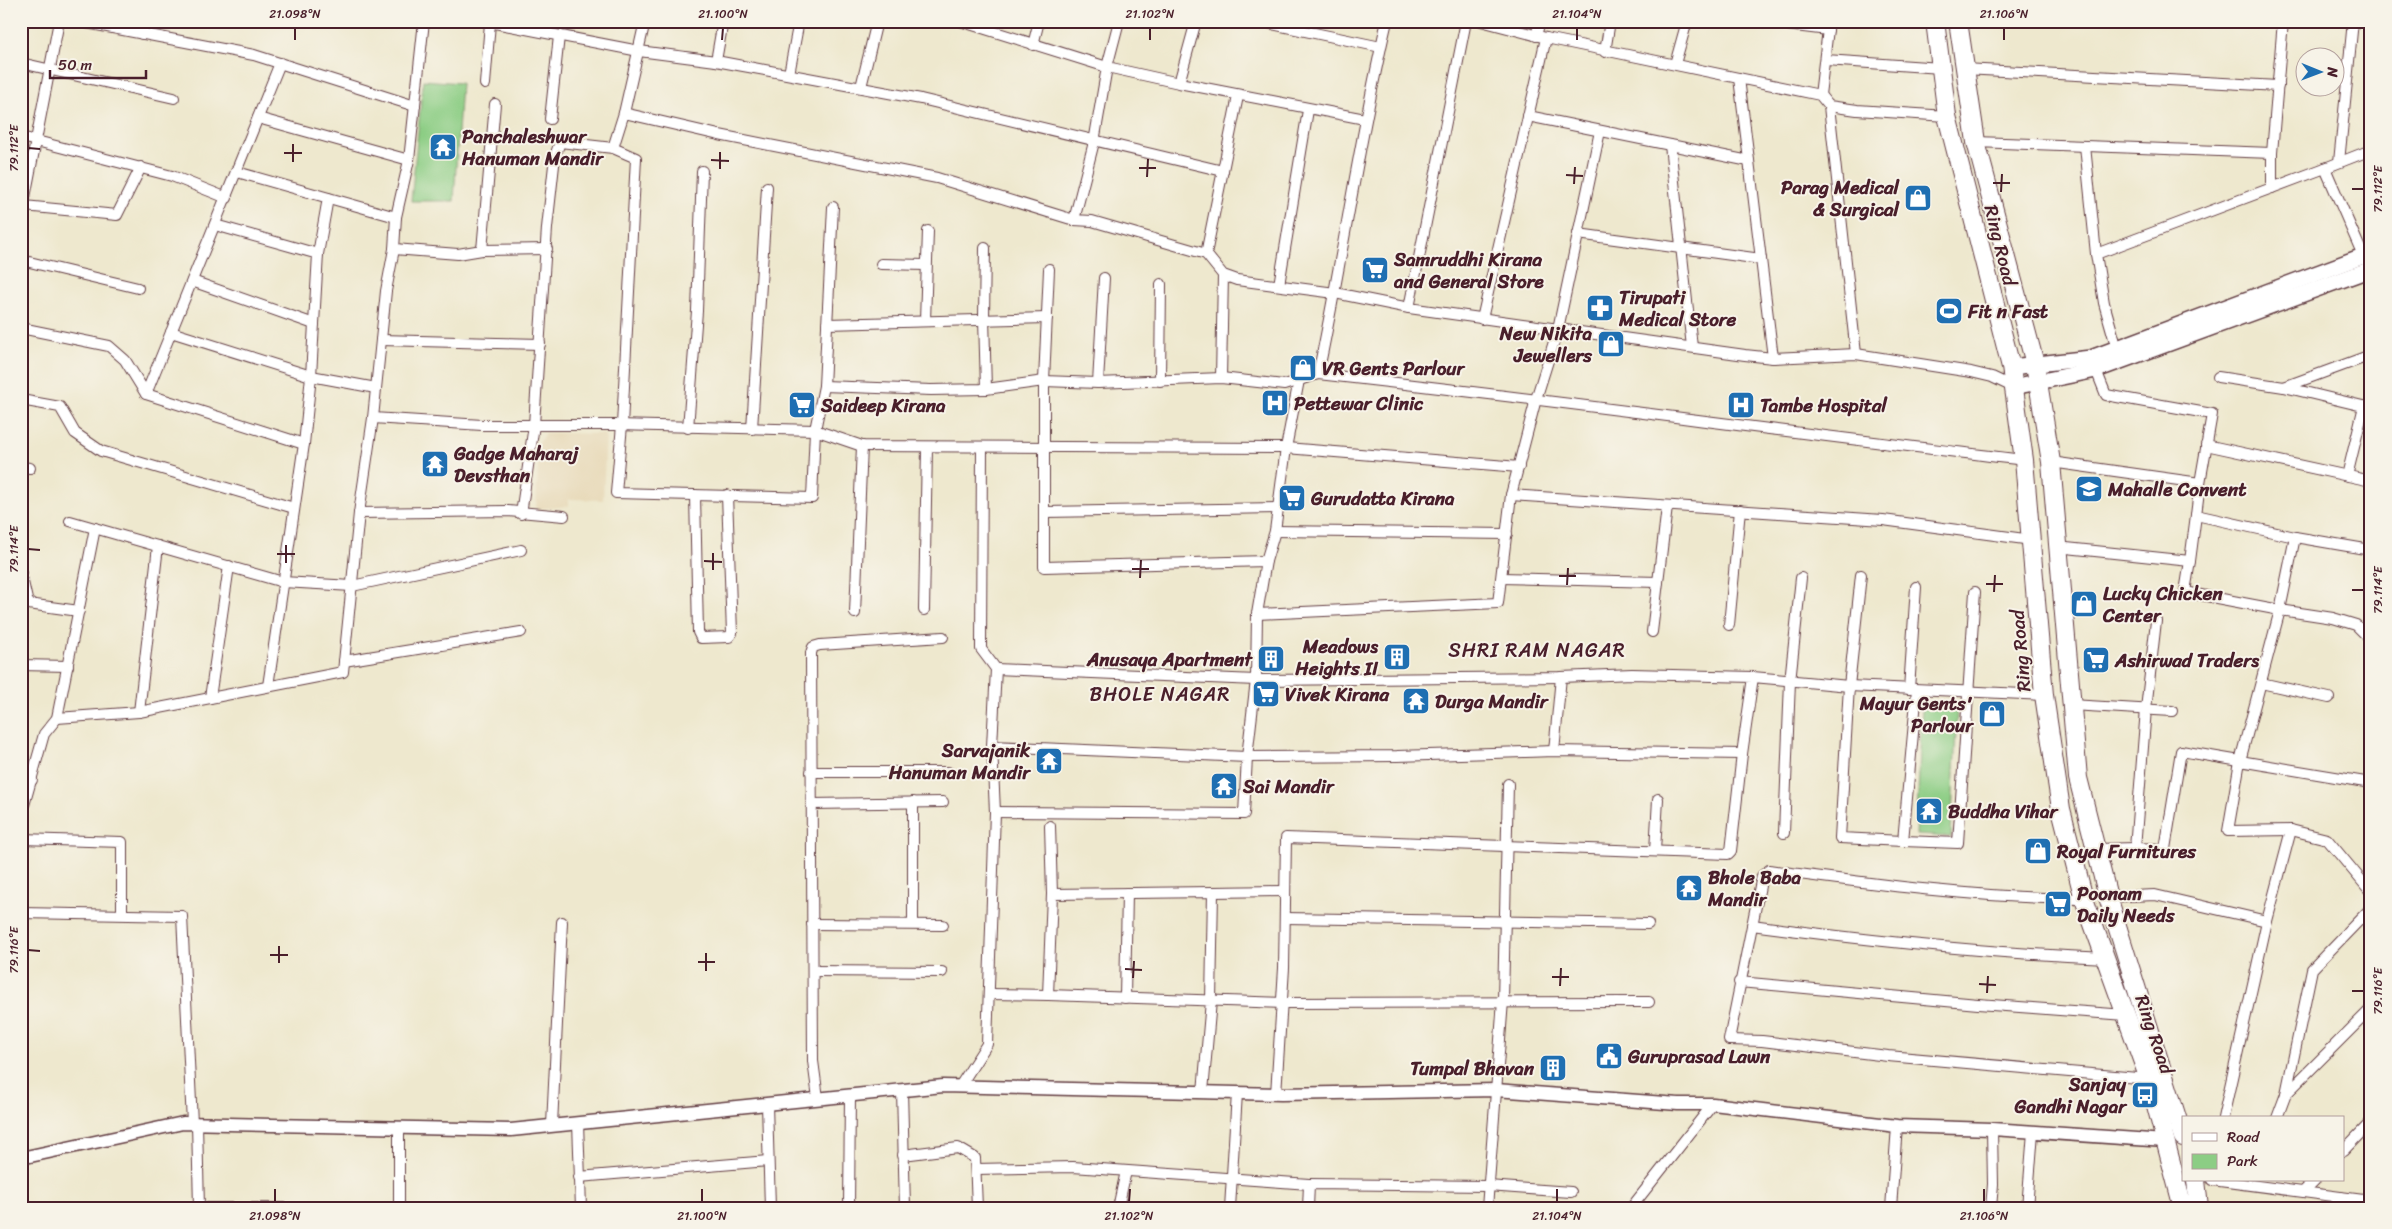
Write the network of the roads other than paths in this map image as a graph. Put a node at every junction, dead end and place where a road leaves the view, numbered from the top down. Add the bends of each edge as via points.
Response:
1 (59, 21) edge
2 (76, 21) edge
3 (145, 21) edge
4 (424, 21) edge
5 (645, 21) edge
6 (723, 21) edge
7 (799, 21) edge
8 (877, 21) edge
9 (960, 21) edge
10 (1039, 21) edge
11 (1119, 21) edge
12 (1196, 21) edge
13 (1258, 21) edge
14 (1387, 21) edge
15 (1466, 21) edge
16 (1481, 21) edge
17 (1540, 21) edge
18 (1610, 21) edge
19 (1687, 21) edge
20 (1755, 21) edge
21 (1935, 21) edge
22 (1958, 21) edge
23 (2283, 21) edge
24 (2352, 21) edge
25 (487, 22) edge
26 (1829, 26) edge
27 (142, 34) junction
28 (559, 36) junction
29 (1541, 37) junction
30 (1033, 45) junction
31 (1381, 47) junction
32 (640, 51) junction
33 (1605, 52) junction
34 (1826, 60) junction
35 (716, 61) junction
36 (21, 63) edge
37 (280, 63) junction
38 (1675, 64) junction
39 (1107, 67) junction
40 (50, 68) junction
41 (1941, 68) junction
42 (1964, 69) junction
43 (789, 74) junction
44 (1739, 78) junction
45 (1179, 83) junction
46 (485, 84) dead end
47 (2278, 86) junction
48 (861, 87) junction
49 (1820, 95) junction
50 (1238, 96) junction
51 (174, 98) dead end
52 (495, 104) dead end
53 (415, 106) junction
54 (1829, 106) junction
55 (1308, 110) junction
56 (624, 113) junction
57 (1528, 116) junction
58 (1947, 116) junction
59 (258, 118) junction
60 (550, 119) dead end
61 (1365, 120) junction
62 (1600, 131) junction
63 (21, 137) edge
64 (36, 140) junction
65 (1094, 142) junction
66 (1976, 142) junction
67 (1670, 145) junction
68 (2085, 146) junction
69 (613, 148) junction
70 (2371, 150) edge
71 (2272, 152) junction
72 (408, 160) junction
73 (1749, 161) junction
74 (2339, 162) junction
75 (140, 168) junction
76 (2325, 168) junction
77 (702, 171) dead end
78 (1223, 171) junction
79 (237, 172) junction
80 (766, 187) dead end
81 (2272, 188) junction
82 (226, 198) junction
83 (328, 198) junction
84 (24, 206) junction
85 (833, 207) dead end
86 (396, 217) junction
87 (21, 218) edge
88 (1074, 220) junction
89 (215, 226) junction
90 (928, 230) dead end
91 (1578, 234) junction
92 (985, 248) dead end
93 (1681, 248) junction
94 (546, 249) junction
95 (394, 250) junction
96 (482, 250) junction
97 (318, 254) junction
98 (1206, 254) junction
99 (2096, 254) junction
100 (1761, 259) junction
101 (21, 260) edge
102 (881, 264) dead end
103 (926, 265) junction
104 (2369, 265) edge
105 (1050, 269) dead end
106 (1223, 274) junction
107 (1104, 278) dead end
108 (192, 281) junction
109 (1161, 284) dead end
110 (1279, 285) junction
111 (138, 288) dead end
112 (1335, 293) junction
113 (1409, 308) junction
114 (984, 318) junction
115 (1047, 318) junction
116 (1482, 319) junction
117 (925, 321) junction
118 (314, 324) junction
119 (827, 324) junction
120 (21, 328) edge
121 (1558, 329) junction
122 (171, 332) junction
123 (381, 340) junction
124 (540, 344) junction
125 (1692, 348) junction
126 (2117, 348) junction
127 (1856, 354) junction
128 (2371, 355) edge
129 (1772, 358) junction
130 (2035, 364) junction
131 (2011, 367) junction
132 (2096, 370) junction
133 (1318, 374) junction
134 (311, 376) junction
135 (1992, 377) junction
136 (2218, 377) dead end
137 (1222, 378) junction
138 (1299, 380) junction
139 (1044, 381) junction
140 (1160, 381) junction
141 (2038, 382) junction
142 (1098, 383) junction
143 (824, 386) junction
144 (2013, 387) junction
145 (2284, 387) junction
146 (376, 388) junction
147 (986, 389) junction
148 (146, 394) junction
149 (1536, 398) junction
150 (21, 400) edge
151 (2367, 407) edge
152 (373, 418) junction
153 (534, 425) junction
154 (622, 425) junction
155 (688, 428) junction
156 (752, 429) junction
157 (815, 430) junction
158 (304, 444) junction
159 (2206, 445) junction
160 (862, 446) junction
161 (927, 447) junction
162 (982, 447) junction
163 (1045, 447) junction
164 (1286, 448) junction
165 (2024, 460) junction
166 (2051, 462) junction
167 (1519, 467) junction
168 (2348, 476) junction
169 (2371, 481) edge
170 (2200, 484) junction
171 (695, 495) junction
172 (727, 495) junction
173 (1511, 495) junction
174 (1667, 507) junction
175 (294, 508) junction
176 (1279, 508) junction
177 (1740, 510) junction
178 (1045, 512) junction
179 (360, 513) junction
180 (521, 514) junction
181 (2196, 515) junction
182 (564, 516) dead end
183 (70, 521) dead end
184 (95, 528) junction
185 (1275, 531) junction
186 (1507, 534) junction
187 (2295, 537) junction
188 (2032, 540) junction
189 (158, 546) junction
190 (2057, 547) junction
191 (520, 550) dead end
192 (2371, 550) edge
193 (1266, 561) junction
194 (2190, 562) junction
195 (229, 566) junction
196 (21, 573) edge
197 (1861, 575) dead end
198 (1502, 578) junction
199 (1801, 578) dead end
200 (284, 582) junction
201 (1658, 582) junction
202 (352, 586) junction
203 (1916, 587) dead end
204 (1975, 592) dead end
205 (25, 603) edge
206 (924, 610) dead end
207 (2280, 610) junction
208 (79, 611) junction
209 (855, 613) dead end
210 (1257, 614) junction
211 (2156, 621) dead end
212 (1729, 625) dead end
213 (521, 632) dead end
214 (1652, 632) dead end
215 (943, 637) dead end
216 (2371, 640) edge
217 (344, 661) junction
218 (21, 665) edge
219 (68, 666) junction
220 (996, 669) junction
221 (1561, 677) junction
222 (1753, 677) junction
223 (1256, 680) junction
224 (1790, 681) junction
225 (2261, 683) junction
226 (268, 686) junction
227 (1849, 686) junction
228 (1913, 689) junction
229 (1968, 692) junction
230 (2044, 695) junction
231 (210, 698) junction
232 (2330, 698) dead end
233 (2071, 705) junction
234 (2146, 709) junction
235 (2172, 711) dead end
236 (139, 712) junction
237 (57, 718) junction
238 (992, 746) junction
239 (1554, 751) junction
240 (1742, 754) junction
241 (1247, 757) junction
242 (2240, 761) junction
243 (812, 772) junction
244 (948, 772) dead end
245 (26, 778) edge
246 (2371, 783) edge
247 (1508, 784) dead end
248 (1658, 799) dead end
249 (913, 802) junction
250 (942, 802) dead end
251 (812, 804) junction
252 (995, 812) junction
253 (21, 816) edge
254 (1050, 826) dead end
255 (2291, 830) junction
256 (1784, 833) dead end
257 (21, 839) edge
258 (1903, 841) junction
259 (1506, 847) junction
260 (2136, 848) junction
261 (2095, 849) junction
262 (1655, 851) junction
263 (1284, 891) junction
264 (1213, 892) junction
265 (2371, 892) edge
266 (1127, 893) junction
267 (1052, 894) junction
268 (2108, 897) junction
269 (2084, 899) junction
270 (2371, 908) edge
271 (21, 913) edge
272 (122, 914) junction
273 (1285, 918) junction
274 (1505, 921) junction
275 (2267, 921) junction
276 (562, 922) dead end
277 (812, 924) junction
278 (914, 924) junction
279 (1648, 924) dead end
280 (942, 925) dead end
281 (1752, 925) junction
282 (2106, 958) junction
283 (813, 971) junction
284 (942, 972) dead end
285 (1739, 982) junction
286 (988, 994) junction
287 (1048, 995) junction
288 (1124, 998) junction
289 (1211, 1001) junction
290 (1503, 1001) junction
291 (1649, 1002) dead end
292 (1283, 1003) junction
293 (2371, 1009) edge
294 (2126, 1015) junction
295 (2149, 1079) junction
296 (960, 1086) junction
297 (902, 1090) junction
298 (1496, 1090) junction
299 (1203, 1092) junction
300 (1236, 1093) junction
301 (1276, 1094) junction
302 (2286, 1094) junction
303 (850, 1095) junction
304 (818, 1098) junction
305 (767, 1104) junction
306 (1712, 1104) junction
307 (2222, 1116) edge
308 (2279, 1116) edge
309 (2371, 1122) edge
310 (195, 1123) junction
311 (578, 1123) junction
312 (552, 1126) junction
313 (1897, 1126) junction
314 (399, 1128) junction
315 (1992, 1129) junction
316 (2033, 1132) junction
317 (2182, 1134) edge
318 (2164, 1141) junction
319 (2344, 1150) edge
320 (904, 1155) junction
321 (21, 1158) edge
322 (768, 1161) junction
323 (976, 1169) junction
324 (1126, 1171) junction
325 (580, 1177) junction
326 (1232, 1179) junction
327 (2196, 1182) edge
328 (2240, 1182) edge
329 (2313, 1182) edge
330 (2254, 1183) edge
331 (1309, 1184) junction
332 (1488, 1186) junction
333 (2304, 1191) junction
334 (1572, 1192) dead end
335 (2341, 1197) junction
336 (2371, 1201) edge
337 (197, 1207) edge
338 (321, 1208) edge
339 (399, 1208) edge
340 (580, 1208) edge
341 (770, 1208) edge
342 (849, 1208) edge
343 (905, 1208) edge
344 (977, 1208) edge
345 (1118, 1208) edge
346 (1230, 1208) edge
347 (1308, 1208) edge
348 (1487, 1208) edge
349 (1631, 1208) edge
350 (1891, 1208) edge
351 (1991, 1208) edge
352 (2027, 1208) edge
353 (2183, 1208) edge
354 (2200, 1208) edge
355 (2340, 1208) edge

1 - 40 street
2 - 27 street
3 - 27 street
4 - 53 street
5 - 32 street
6 - 35 street
7 - 43 street
8 - 48 street
9 - 30 street
10 - 30 street
11 - 39 street
12 - 45 street
13 - 31 street
14 - 31 street
15 - 113 street
16 - 29 street
17 - 29 street
18 - 33 street
19 - 38 street
20 - 26 street
21 - 41 highway, Ring Road
22 - 42 highway, Ring Road
23 - 47 street
24 - 74 street
25 - 28 street
25 - 46 street
26 - 34 street
27 - 37 street
28 - 32 street
28 - 60 street
29 - 33 street
29 - 57 street
30 - 39 street
31 - 61 street
32 - 35 street
32 - 56 street
33 - 38 street
34 - 41 street
34 - 49 street
35 - 43 street
36 - 40 street
37 - 53 street
37 - 59 street
38 - 44 street
39 - 45 street
39 - 65 street
40 - 51 street
40 - 64 street
41 - 58 highway, Ring Road
42 - 47 street
42 - 66 highway, Ring Road
43 - 48 street
44 - 49 street
44 - 73 street
45 - 50 street
47 - 71 street
48 - 65 street
49 - 54 street
50 - 55 street
50 - 78 street
52 - 96 street
53 - 72 street
54 - 58 street
54 - 127 street
55 - 61 street
55 - 110 street
56 - 69 street
56 - 88 street via 936,178
57 - 62 street
57 - 116 street
58 - 131 highway, Ring Road
59 - 72 street
59 - 79 street
61 - 112 street
62 - 67 street
62 - 91 street
63 - 64 street
64 - 75 street
64 - 84 street
65 - 78 street
65 - 88 street
66 - 68 street
66 - 130 highway, Ring Road
67 - 73 street
67 - 93 street
68 - 71 street
68 - 99 street
69 - 94 street via 560,142 555,156
69 - 154 street via 636,158
70 - 74 street
71 - 81 street
72 - 86 street
73 - 100 street
74 - 76 street
75 - 82 street via 172,176
75 - 84 street via 117,215
76 - 81 street
76 - 104 street
77 - 155 street via 697,312
78 - 98 street
79 - 82 street
79 - 83 street
80 - 156 street
81 - 99 street
82 - 89 street
83 - 86 street
83 - 97 street
84 - 87 street
85 - 119 street
86 - 95 street
88 - 98 street via 1092,220
89 - 97 street
89 - 108 street
90 - 103 street
91 - 93 street
91 - 121 street
92 - 114 street
93 - 100 street
93 - 125 street
94 - 96 street
94 - 124 street
95 - 96 street via 458,254
95 - 123 street
97 - 118 street
98 - 106 street
99 - 126 street via 2104,303
100 - 129 street
101 - 111 street
102 - 103 street
103 - 117 street
104 - 126 main road
104 - 132 main road
105 - 115 street
106 - 110 street via 1238,280
106 - 137 street
107 - 142 street
108 - 118 street
108 - 122 street
109 - 140 street
110 - 112 street
112 - 113 street
112 - 133 street
113 - 116 street
114 - 115 street
114 - 117 street
114 - 147 street
115 - 139 street
116 - 121 street
117 - 119 street
118 - 134 street
119 - 143 street
120 - 148 street via 110,346 125,360
121 - 125 street
121 - 149 street
122 - 134 street
122 - 148 street
123 - 124 street
123 - 146 street
124 - 153 street
125 - 129 street
126 - 130 main road via 2091,358
127 - 129 street
127 - 135 street
128 - 145 street
130 - 131 main road
130 - 141 highway, Ring Road
131 - 135 street
131 - 144 highway, Ring Road
132 - 141 main road
132 - 159 street via 2106,395 2212,414
133 - 138 street
133 - 149 street
134 - 146 street
134 - 158 street
135 - 144 street
136 - 145 street
137 - 138 street via 1284,385
137 - 140 street
138 - 164 street
139 - 142 street
139 - 147 street
139 - 163 street
140 - 142 street
141 - 144 main road
141 - 166 highway, Ring Road
143 - 147 street
143 - 157 street
144 - 165 highway, Ring Road
145 - 151 street
146 - 152 street
148 - 158 street
149 - 165 street via 1770,431
149 - 167 street
150 - 175 street via 60,407 75,433 101,451
151 - 168 street
152 - 153 street via 439,424
152 - 179 street
153 - 154 street
153 - 180 street
154 - 155 street
154 - 171 street via 616,493
155 - 156 street
156 - 157 street
157 - 160 street
157 - 172 street via 812,498
158 - 175 street
159 - 168 street
159 - 170 street
160 - 161 street
160 - 209 street
161 - 162 street
161 - 206 street
162 - 163 street
162 - 220 street via 981,649
163 - 164 street
163 - 178 street
164 - 167 street
164 - 176 street
165 - 188 highway, Ring Road
166 - 170 street
166 - 190 highway, Ring Road
167 - 173 street
168 - 169 street
170 - 181 street
171 - 172 street
171 - 172 street via 698,632 701,638 706,639 729,637 732,633
173 - 174 street
173 - 186 street
174 - 177 street
174 - 201 street
175 - 200 street
176 - 178 street
176 - 185 street
177 - 188 street via 1883,520
177 - 212 street
178 - 193 street via 1044,567
179 - 180 street
179 - 202 street
180 - 182 street
181 - 187 street
181 - 194 street
183 - 184 street
184 - 189 street
184 - 208 street
185 - 186 street
185 - 193 street
186 - 198 street
187 - 192 street
187 - 207 street
188 - 230 highway, Ring Road
189 - 195 street
189 - 236 street
190 - 194 street
190 - 233 highway, Ring Road
191 - 202 street
193 - 210 street
194 - 207 street via 2185,592
195 - 200 street
195 - 231 street
196 - 205 street
197 - 227 street
198 - 201 street
198 - 210 street via 1498,603
199 - 224 street
200 - 202 street
200 - 226 street
201 - 214 street
202 - 217 street
203 - 228 street
204 - 229 street
205 - 208 street
207 - 216 street via 2356,625
207 - 225 street
208 - 219 street
210 - 223 street
211 - 234 street
213 - 217 street
215 - 243 street via 813,648 810,653
217 - 226 street via 343,672
218 - 219 street
219 - 237 street
220 - 223 street
220 - 238 street
221 - 222 street via 1632,674
221 - 223 street
221 - 239 street
222 - 224 street
222 - 240 street
223 - 241 street
224 - 227 street
224 - 256 street
225 - 232 street
225 - 242 street
226 - 231 street
227 - 228 street
227 - 258 street via 1840,838
228 - 229 street
228 - 258 street
229 - 230 street
229 - 258 street via 1958,843
230 - 269 highway, Ring Road via 2061,809
231 - 236 street
233 - 234 street
233 - 261 highway, Ring Road via 2078,778
234 - 235 street
234 - 260 street
236 - 237 street
237 - 245 street via 44,734
238 - 241 street
238 - 252 street
239 - 240 street
239 - 241 street
240 - 262 street via 1731,851 1724,854
241 - 252 street via 1244,814
242 - 246 street
242 - 255 street via 2228,831
242 - 260 street via 2181,751 2165,849
243 - 244 street
243 - 251 street
245 - 253 street
247 - 259 street
248 - 262 street
249 - 250 street
249 - 251 street
249 - 278 street
251 - 277 street
252 - 286 street
254 - 267 street
255 - 265 street via 2328,839
255 - 275 street
257 - 272 street via 122,842
259 - 262 street
259 - 263 street via 1286,838
259 - 274 street
260 - 261 street
261 - 268 highway, Ring Road
263 - 264 street
263 - 273 street
264 - 266 street
264 - 289 street
266 - 267 street
266 - 288 street
267 - 287 street
268 - 275 street via 2155,896
268 - 317 highway, Ring Road
269 - 281 street via 2018,898 1924,890 1769,870 1762,876
269 - 282 highway, Ring Road
270 - 302 street via 2312,969
271 - 272 street
272 - 310 street via 182,916
273 - 274 street
273 - 292 street
274 - 279 street
274 - 290 street
275 - 307 street
276 - 312 street
277 - 278 street
277 - 283 street
278 - 280 street
281 - 282 street via 1868,941
281 - 285 street
282 - 294 highway, Ring Road
283 - 284 street
283 - 304 street via 813,1061
285 - 294 street
285 - 295 street via 1729,1040
286 - 287 street
286 - 296 street via 987,1044
287 - 288 street
288 - 289 street
289 - 292 street
289 - 299 street
290 - 291 street
290 - 292 street
290 - 298 street
292 - 301 street
293 - 302 street
294 - 295 highway, Ring Road
295 - 318 highway, Ring Road
296 - 297 street
296 - 299 street
297 - 303 street
297 - 320 street
298 - 301 street
298 - 306 street
298 - 332 street
299 - 300 street
300 - 301 street
300 - 326 street
302 - 308 street
303 - 304 street
303 - 342 street
304 - 305 street
305 - 311 street
305 - 322 street
306 - 313 street
306 - 349 street
309 - 319 street
310 - 314 street
310 - 321 street
310 - 337 street
311 - 312 street
311 - 325 street
312 - 314 street via 512,1130
313 - 315 street
313 - 350 street
314 - 339 street
315 - 316 street
315 - 351 street
316 - 318 street
316 - 352 street
318 - 353 highway, Ring Road
320 - 323 street via 958,1148 975,1158
320 - 343 street
322 - 325 street
322 - 341 street
323 - 324 street via 1073,1167
323 - 344 street
324 - 326 street
324 - 345 street
325 - 340 street
326 - 331 street
326 - 346 street
327 - 354 highway
328 - 330 street
329 - 333 street
330 - 333 street
331 - 332 street
331 - 347 street
332 - 334 street
332 - 348 street
333 - 335 street
335 - 336 street
335 - 355 street
337 - 338 street

